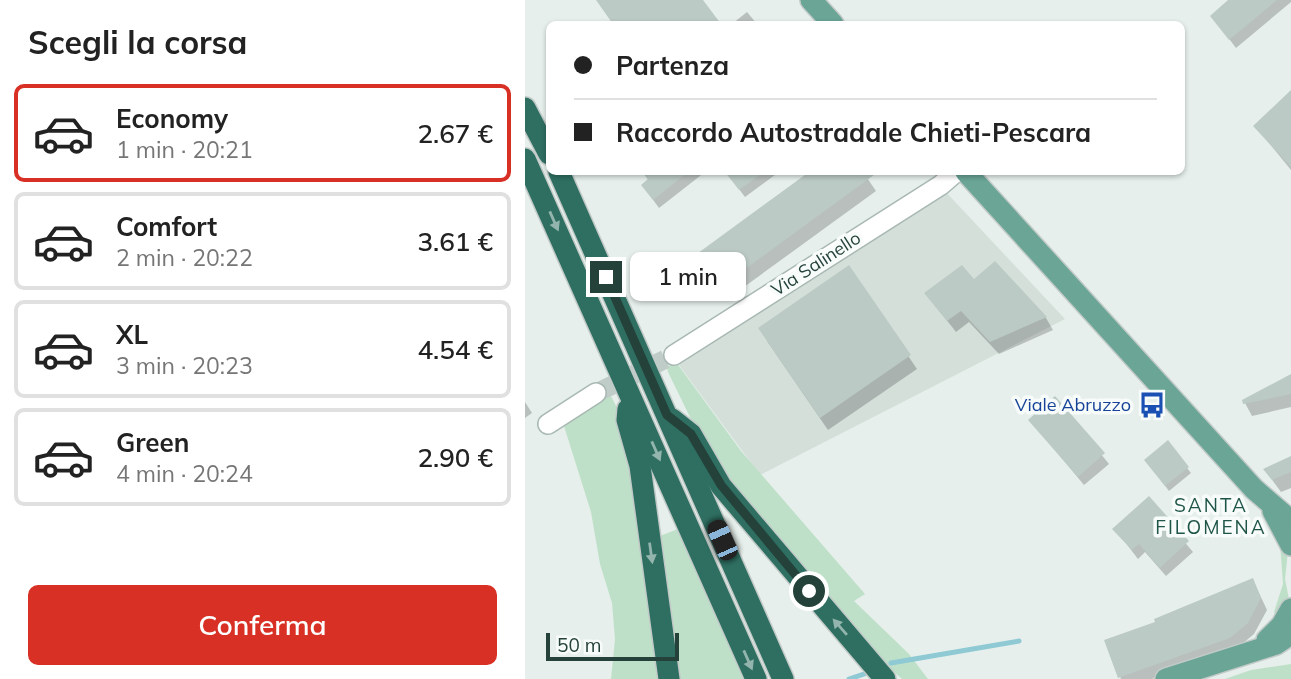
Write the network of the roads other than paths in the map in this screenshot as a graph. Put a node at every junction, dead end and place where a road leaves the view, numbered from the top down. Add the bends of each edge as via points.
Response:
1 (811, 0) edge
2 (830, 21) edge
3 (525, 108) edge
4 (546, 148) edge
5 (525, 159) edge
6 (559, 175) edge
7 (953, 175) edge
8 (969, 175) edge
9 (674, 355) tunnel mouth
10 (628, 389) junction
11 (596, 393) tunnel mouth
12 (667, 415) junction
13 (548, 424) dead end
14 (1268, 504) junction
15 (1291, 522) edge
16 (1291, 545) edge
17 (1291, 609) edge
18 (1291, 634) edge
19 (1256, 650) junction
20 (669, 679) edge
21 (756, 679) edge
22 (783, 679) edge
23 (885, 679) edge
24 (1166, 679) edge

1 - 2 main road
3 - 4 highway
5 -> 10 highway
6 - 12 highway
7 - 9 street, Via Salinello
8 - 14 main road
10 -> 20 highway via 627,420 638,458
10 -> 21 highway
11 - 13 street
12 - 22 highway
23 -> 12 highway via 721,485 691,434
14 - 15 main road
14 - 16 main road
17 - 19 main road via 1282,625
18 - 19 main road
19 - 24 main road

